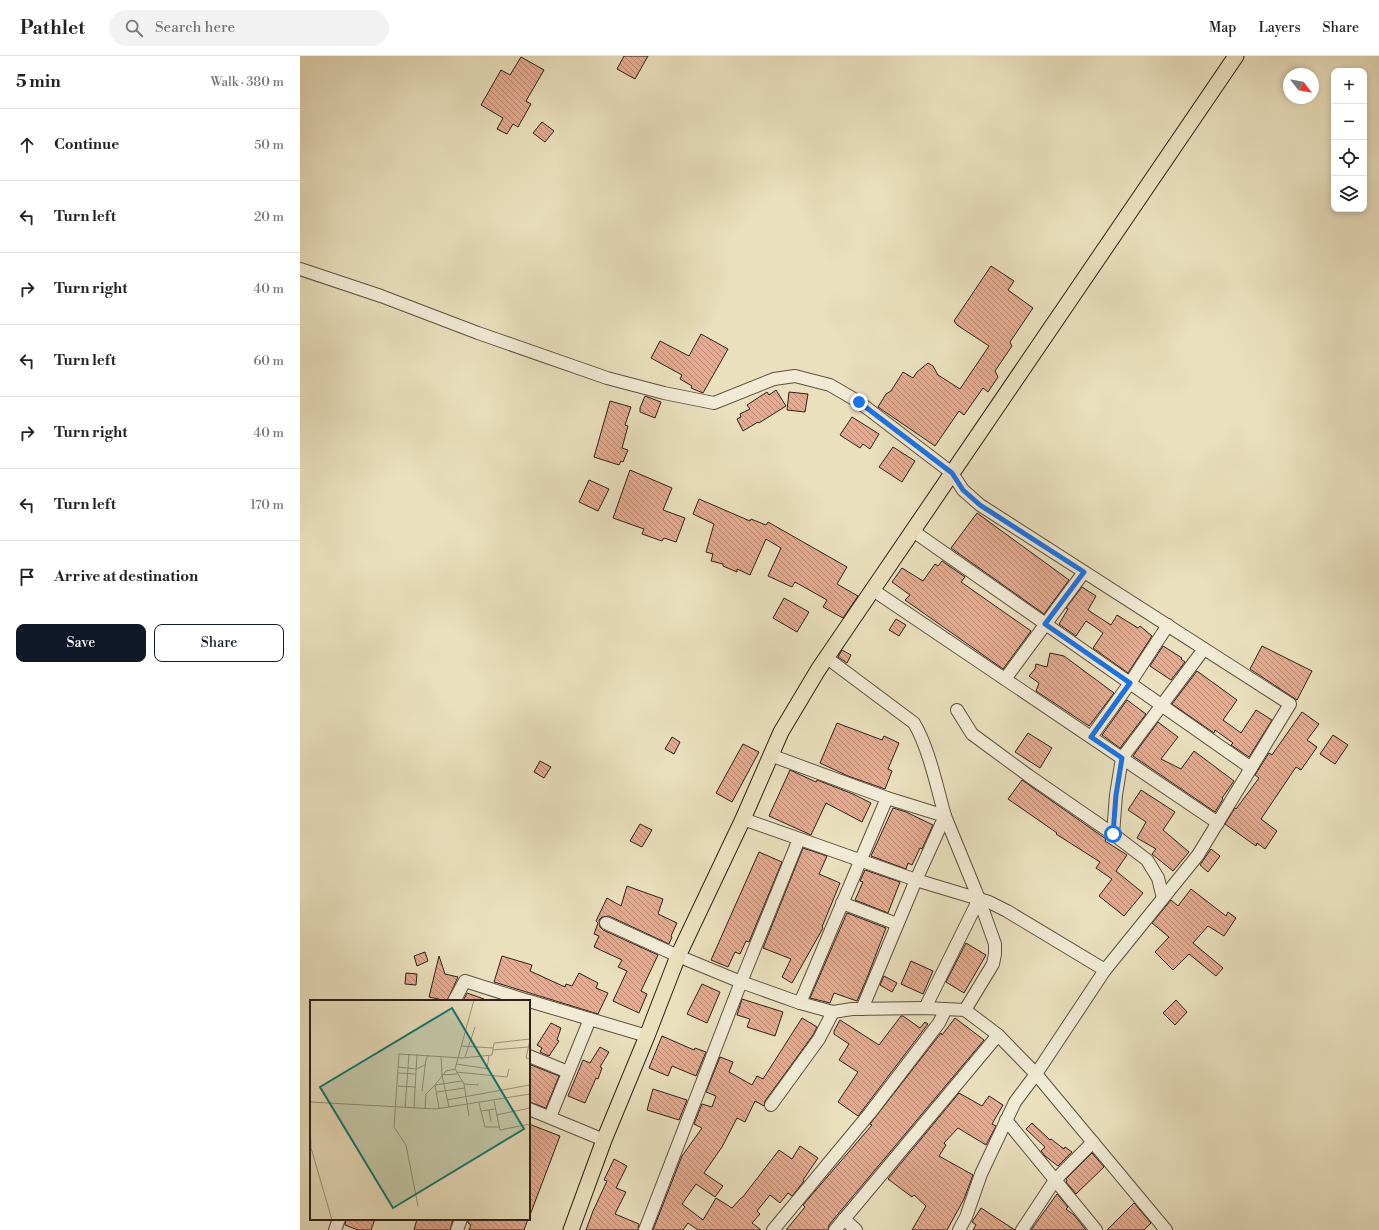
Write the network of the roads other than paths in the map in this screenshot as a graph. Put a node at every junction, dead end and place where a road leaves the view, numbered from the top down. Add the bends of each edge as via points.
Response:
1 (1236, 56) edge
2 (300, 269) edge
3 (952, 473) junction
4 (913, 531) junction
5 (1084, 572) junction
6 (873, 590) junction
7 (1045, 624) junction
8 (1168, 626) junction
9 (1204, 649) junction
10 (827, 658) junction
11 (1005, 680) junction
12 (1130, 683) junction
13 (1161, 705) junction
14 (957, 710) dead end
15 (1091, 737) junction
16 (770, 754) junction
17 (1122, 758) junction
18 (1251, 768) junction
19 (887, 798) junction
20 (945, 816) junction
21 (743, 819) junction
22 (1218, 823) junction
23 (1113, 834) junction
24 (799, 839) junction
25 (860, 860) junction
26 (916, 880) junction
27 (1164, 898) junction
28 (978, 899) junction
29 (842, 903) junction
30 (606, 923) dead end
31 (897, 924) junction
32 (678, 956) junction
33 (1105, 970) junction
34 (742, 982) junction
35 (455, 1000) edge
36 (526, 1000) edge
37 (530, 1001) edge
38 (800, 1003) junction
39 (925, 1008) junction
40 (862, 1009) junction
41 (946, 1009) junction
42 (965, 1010) junction
43 (832, 1012) junction
44 (590, 1019) junction
45 (998, 1034) junction
46 (647, 1036) junction
47 (530, 1056) edge
48 (568, 1072) junction
49 (1036, 1074) junction
50 (771, 1106) dead end
51 (530, 1109) edge
52 (550, 1118) junction
53 (1006, 1120) junction
54 (604, 1140) junction
55 (1093, 1142) junction
56 (1055, 1180) junction
57 (844, 1219) junction
58 (339, 1220) edge
59 (461, 1220) edge
60 (335, 1230) edge
61 (457, 1230) edge
62 (571, 1230) edge
63 (645, 1230) edge
64 (773, 1230) edge
65 (835, 1230) edge
66 (856, 1230) edge
67 (959, 1230) edge
68 (1022, 1230) edge
69 (1096, 1230) edge
70 (1166, 1230) edge

1 - 3 main road
2 - 3 street via 606,378 678,396 714,403 774,379 795,376 830,385 859,402
3 - 4 main road
3 - 5 street via 963,490 980,505
4 - 6 main road
4 - 7 street
5 - 7 street
5 - 8 street
6 - 10 main road
6 - 11 street
7 - 11 street
7 - 12 street
8 - 9 street
8 - 12 street
9 - 13 street
9 - 18 street via 1290,704
10 - 16 main road
10 - 20 street via 914,722 924,744
11 - 15 street
12 - 13 street
12 - 15 street
13 - 17 street
13 - 18 street
14 - 23 street via 972,734
15 - 17 street
16 - 19 street
16 - 21 main road
17 - 22 street
17 - 23 street
18 - 22 street
19 - 20 street
19 - 25 street
20 - 26 street
20 - 28 street
21 - 24 street
21 - 32 main road
22 - 27 street via 1198,855
23 - 27 street via 1147,860 1158,878
24 - 25 street
24 - 34 street
25 - 26 street
25 - 29 street
26 - 28 street
26 - 31 street
27 - 33 street
28 - 33 street via 1007,911
28 - 39 street
28 - 42 street via 995,944 995,954 993,964
29 - 31 street
29 - 38 street
30 - 32 street
31 - 40 street
32 - 34 street
32 - 46 main road
33 - 49 street
34 - 38 street
34 - 63 street
35 - 36 street via 465,980
37 - 44 street
38 - 43 street
39 - 40 street
39 - 41 street
40 - 43 street
41 - 42 street
41 - 64 street via 939,1023 870,1113
42 - 45 street
43 - 50 street via 819,1039
44 - 46 street
44 - 48 street
45 - 49 street
45 - 57 street
46 - 54 main road
47 - 48 street
48 - 52 street
49 - 53 street via 1015,1102
49 - 55 street
51 - 52 street
52 - 54 street
53 - 56 street
53 - 67 street
54 - 62 main road
55 - 56 street
55 - 70 street
56 - 68 street
56 - 69 street
57 - 65 street
57 - 66 street
58 - 60 street
59 - 61 street

